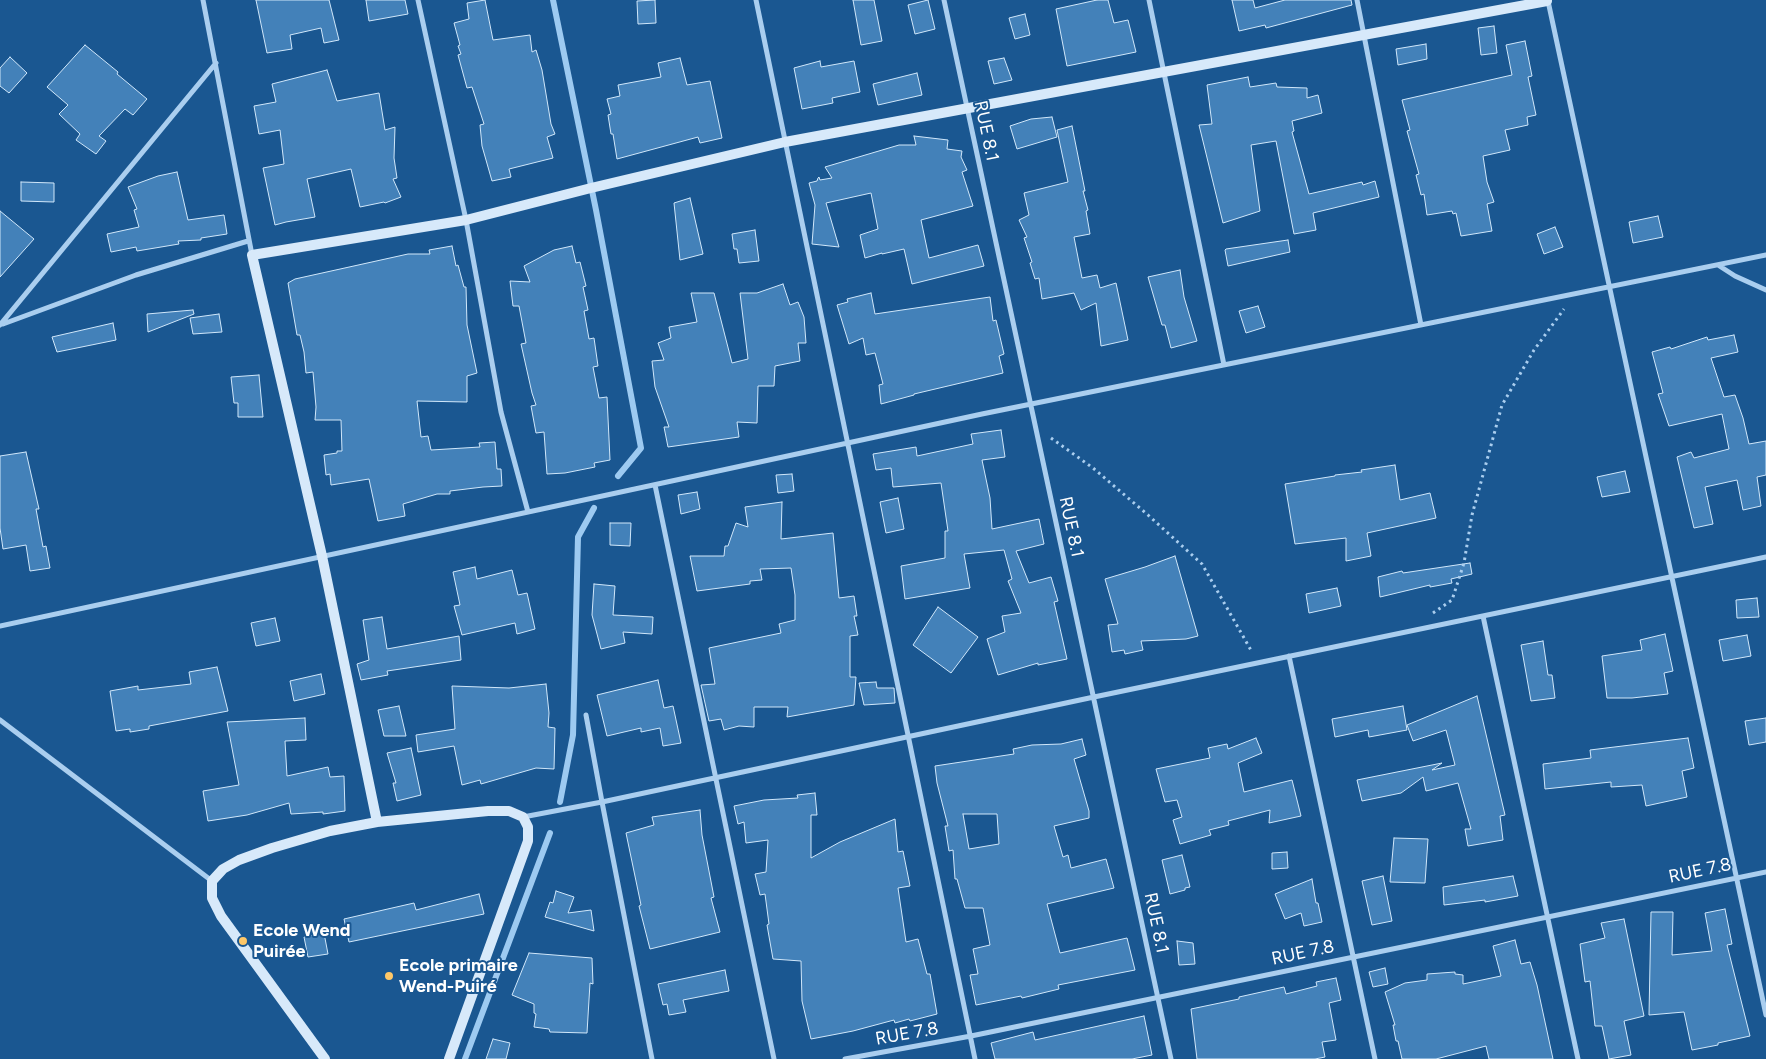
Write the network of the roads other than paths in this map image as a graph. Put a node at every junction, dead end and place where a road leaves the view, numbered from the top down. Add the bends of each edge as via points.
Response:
1 (203, 0) edge
2 (418, 0) edge
3 (756, 0) edge
4 (944, 0) edge
5 (1149, 0) edge
6 (1357, 0) edge
7 (1548, 1) edge
8 (1364, 35) junction
9 (216, 63) junction
10 (1163, 72) junction
11 (967, 108) junction
12 (785, 142) junction
13 (466, 220) junction
14 (248, 242) junction
15 (252, 255) junction
16 (1766, 255) edge
17 (1718, 265) junction
18 (1609, 287) junction
19 (1766, 290) edge
20 (0, 324) edge
21 (1421, 325) junction
22 (1224, 365) junction
23 (1031, 405) junction
24 (848, 443) junction
25 (656, 485) junction
26 (528, 512) junction
27 (322, 556) junction
28 (1766, 557) edge
29 (1671, 576) junction
30 (1483, 616) junction
31 (0, 626) edge
32 (1289, 656) junction
33 (1094, 697) junction
34 (586, 715) dead end
35 (0, 720) edge
36 (908, 736) junction
37 (716, 778) junction
38 (602, 802) junction
39 (523, 817) junction
40 (377, 822) junction
41 (1766, 872) edge
42 (1736, 878) junction
43 (212, 881) junction
44 (1548, 917) junction
45 (1353, 957) junction
46 (1158, 997) junction
47 (1766, 1015) edge
48 (971, 1036) junction
49 (325, 1059) edge
50 (448, 1059) edge
51 (652, 1059) edge
52 (774, 1059) edge
53 (845, 1059) edge
54 (975, 1059) edge
55 (1171, 1059) edge
56 (1375, 1059) edge
57 (1578, 1059) edge

1 - 9 street
2 - 13 street
3 - 12 street
4 - 11 street, RUE 8.1
5 - 10 street
6 - 8 street
7 - 8 street
7 - 18 street
8 - 10 street
8 - 21 street
9 - 14 street
9 - 20 street
10 - 11 street
10 - 22 street
11 - 12 street
11 - 23 street, RUE 8.1
12 - 13 street
12 - 24 street
13 - 15 street
13 - 26 street via 501,412
14 - 15 street
14 - 20 street via 136,275
15 - 27 street
16 - 17 street
17 - 18 street
17 - 19 street
18 - 21 street
18 - 29 street
21 - 22 street
22 - 23 street
23 - 24 street
23 - 33 street, RUE 8.1
24 - 25 street
24 - 36 street
25 - 26 street
25 - 37 street
26 - 27 street
27 - 31 street
27 - 40 street
28 - 29 street
29 - 30 street
29 - 42 street
30 - 32 street
30 - 44 street
32 - 33 street
32 - 45 street
33 - 36 street
33 - 46 street, RUE 8.1
34 - 38 street
35 - 43 street
36 - 37 street
36 - 48 street
37 - 38 street
37 - 52 street
38 - 39 street
38 - 51 street
39 - 40 street via 509,811 488,811
39 - 50 street via 528,827 528,841
40 - 43 street via 330,831 272,848 222,869
41 - 42 street, RUE 7.8
42 - 44 street, RUE 7.8
42 - 47 street
43 - 49 street via 212,898 221,916
44 - 45 street, RUE 7.8
44 - 57 street
45 - 46 street, RUE 7.8
45 - 56 street
46 - 48 street, RUE 7.8
46 - 55 street, RUE 8.1
48 - 53 street, RUE 7.8
48 - 54 street

